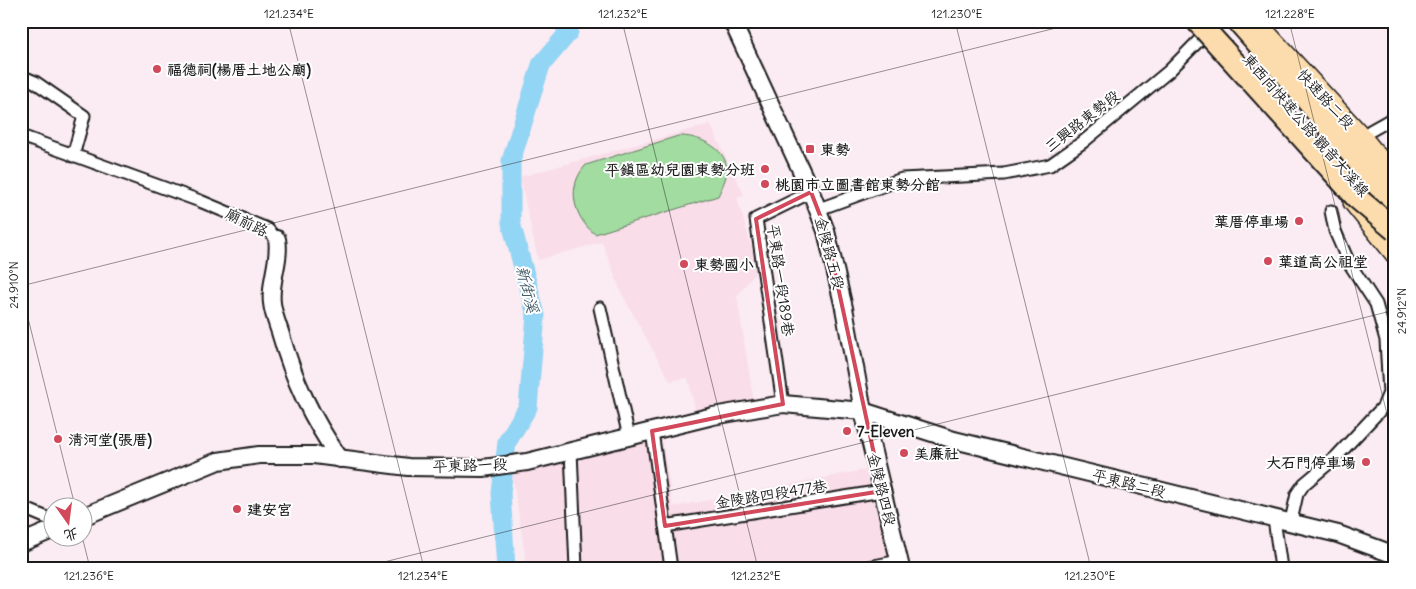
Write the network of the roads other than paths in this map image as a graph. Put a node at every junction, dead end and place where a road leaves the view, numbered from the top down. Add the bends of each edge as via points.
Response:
1 (732, 21) edge
2 (1238, 21) edge
3 (1250, 21) edge
4 (1255, 21) edge
5 (1209, 23) edge
6 (21, 76) edge
7 (1395, 117) edge
8 (1370, 130) dead end
9 (21, 136) edge
10 (73, 156) junction
11 (1395, 178) edge
12 (811, 192) junction
13 (1395, 205) edge
14 (819, 209) junction
15 (1331, 210) dead end
16 (1395, 230) edge
17 (277, 239) joint
18 (1395, 254) edge
19 (600, 308) dead end
20 (1392, 392) edge
21 (783, 404) junction
22 (862, 411) junction
23 (652, 431) junction
24 (629, 437) junction
25 (571, 451) junction
26 (340, 459) junction
27 (882, 491) junction
28 (21, 506) edge
29 (92, 513) edge
30 (42, 515) edge
31 (1274, 519) junction
32 (1291, 521) junction
33 (665, 526) junction
34 (42, 534) edge
35 (21, 543) edge
36 (1395, 555) edge
37 (900, 564) edge
38 (576, 568) edge
39 (671, 568) edge
40 (864, 568) edge
41 (1281, 568) edge

1 - 12 street, 金陵路五段
2 - 13 highway, 東西向快速公路 觀音大溪線
3 - 13 highway via 1333,114
4 - 11 main road, 快速路二段
5 - 14 street, 三興路東勢段 via 1205,36 1169,70 1083,142 1050,165 1004,174 902,179
5 - 16 highway, bridge via 1357,198
5 - 18 main road
6 - 10 street via 84,116
7 - 8 street
9 - 10 street, 廟前路
10 - 17 street, 廟前路 via 267,229
12 - 14 street, 金陵路五段
12 - 21 street, 平東路一段189巷 via 756,219
14 - 22 street, 金陵路五段 via 844,308
15 - 20 street via 1335,231 1349,263 1376,304 1386,340
17 - 26 street, 廟前路 via 279,250 271,302 306,406
19 - 24 street
20 - 32 street via 1383,407 1336,457 1304,484 1297,494
21 - 22 street, 平東路一段
21 - 23 street, 平東路一段
22 - 27 street, 金陵路四段
22 - 31 street, 平東路二段 via 954,440
23 - 24 street, 平東路一段
23 - 33 street
24 - 25 street, 平東路一段
25 - 26 street, 平東路一段 via 483,468 408,467
25 - 38 street
26 - 29 street, 平東路一段 via 314,455 258,455 218,461
27 - 33 street, 金陵路四段477巷
27 - 37 street, 金陵路四段
28 - 30 street
31 - 32 street, 平東路二段
31 - 41 street
32 - 36 street, 平東路二段
33 - 39 street
34 - 35 street
37 - 40 street

